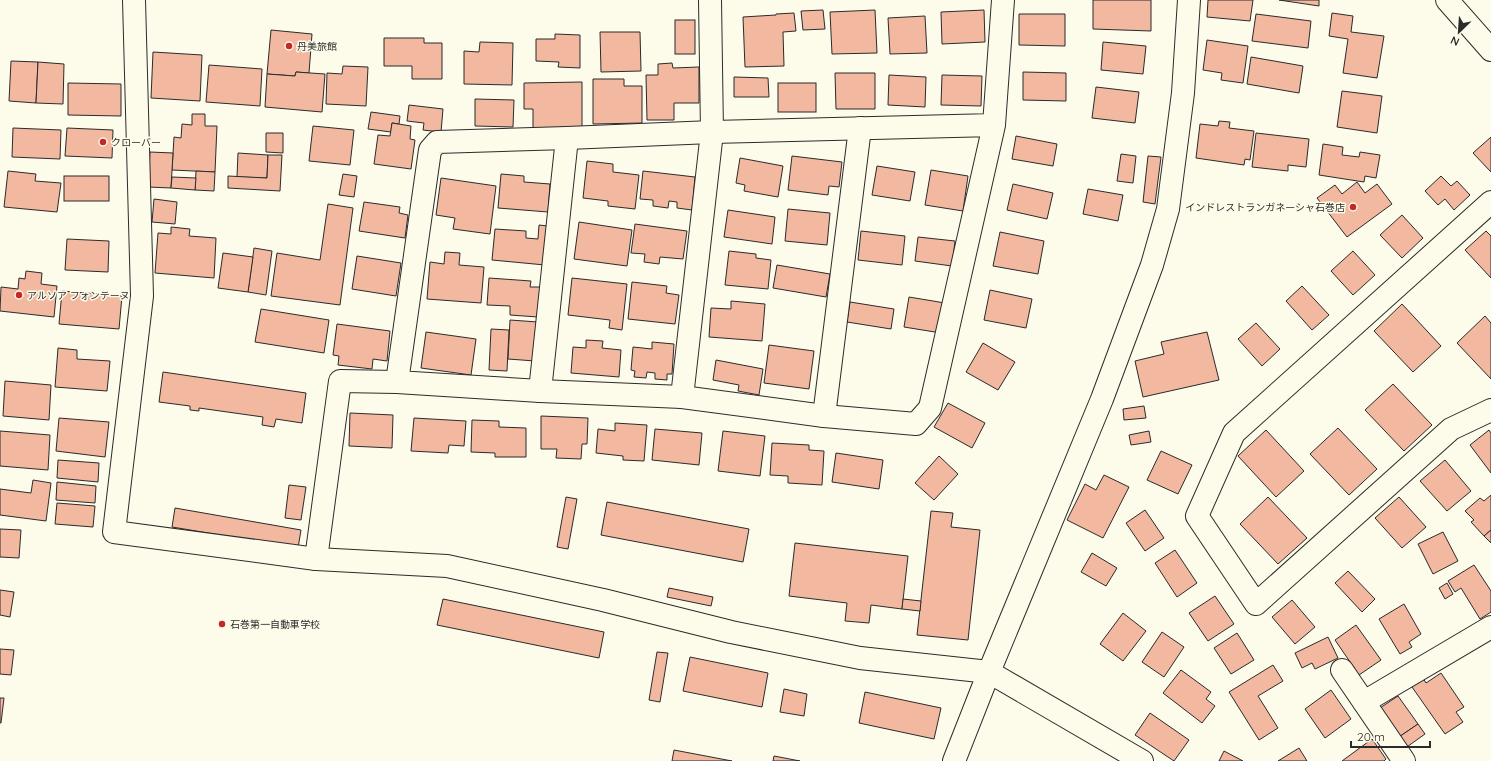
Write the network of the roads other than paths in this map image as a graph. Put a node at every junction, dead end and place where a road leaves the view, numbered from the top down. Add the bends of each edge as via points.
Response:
1 (134, 0) edge
2 (710, 0) edge
3 (1003, 0) edge
4 (1189, 0) edge
5 (1447, 0) edge
6 (1491, 50) edge
7 (994, 125) junction
8 (860, 128) junction
9 (712, 132) junction
10 (567, 138) junction
11 (1491, 202) edge
12 (397, 382) junction
13 (540, 391) junction
14 (682, 397) junction
15 (1491, 410) edge
16 (824, 416) junction
17 (316, 559) junction
18 (1491, 627) edge
19 (1342, 670) dead end
20 (989, 672) junction
21 (1364, 702) junction
22 (954, 761) edge
23 (1142, 761) edge
24 (1404, 761) edge

1 - 17 street via 142,296 114,532
2 - 9 street
3 - 7 street
4 - 20 street via 1183,93 1168,209 1152,264 1102,399
5 - 6 street
7 - 8 street
7 - 16 street via 930,408 916,424
8 - 9 street
8 - 16 street
9 - 10 street
9 - 14 street
10 - 12 street via 437,142 430,150
10 - 13 street
11 - 15 street via 1234,433 1197,516 1256,604 1451,429
12 - 13 street
12 - 17 street via 340,381
13 - 14 street
14 - 16 street
17 - 20 street via 447,566 603,600 731,632 860,658
18 - 21 street
19 - 21 street
20 - 22 street
20 - 23 street
21 - 24 street

